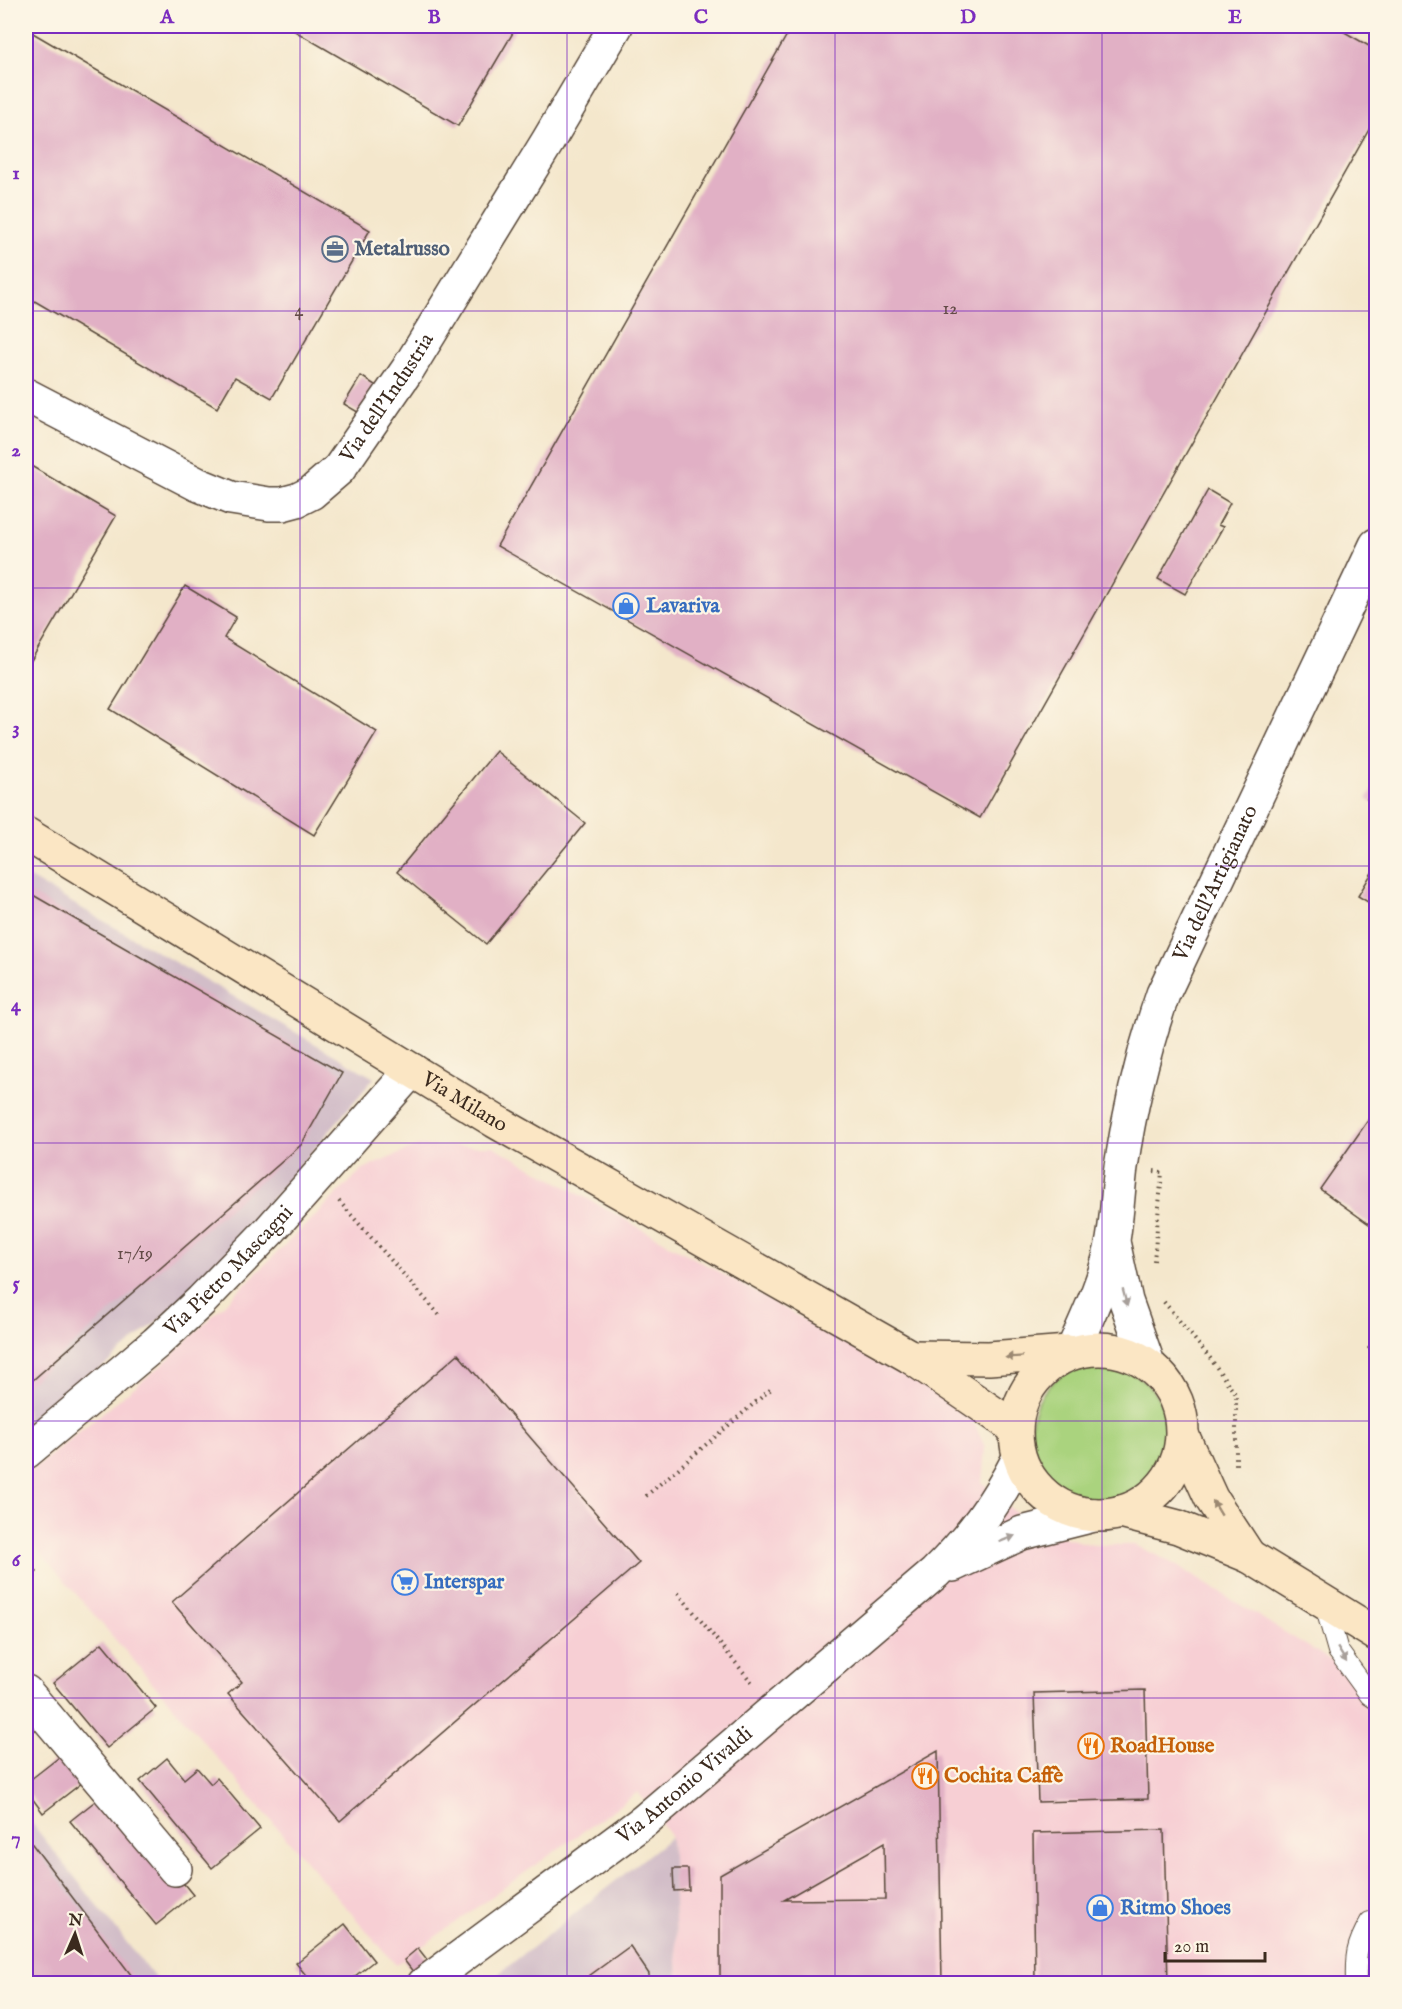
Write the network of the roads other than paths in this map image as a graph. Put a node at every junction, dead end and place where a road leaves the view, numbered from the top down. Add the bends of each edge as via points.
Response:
1 (616, 26) edge
2 (26, 395) edge
3 (1377, 546) edge
4 (26, 834) edge
5 (412, 1070) junction
6 (1113, 1241) junction
7 (1072, 1352) junction
8 (911, 1357) junction
9 (1148, 1364) junction
10 (1183, 1437) junction
11 (1017, 1443) junction
12 (26, 1452) edge
13 (1108, 1514) junction
14 (1249, 1556) junction
15 (935, 1573) junction
16 (1324, 1602) junction
17 (1377, 1634) edge
18 (26, 1692) edge
19 (1377, 1699) edge
20 (175, 1869) dead end
21 (1377, 1921) edge
22 (423, 1983) edge
23 (1356, 1983) edge

1 - 2 street, Via dell'Industria via 408,369 339,469 311,493 282,504 231,498
3 - 6 street, Via dell'Artigianato via 1163,994 1132,1098
4 - 5 main road, Via Milano
5 - 8 main road, Via Milano
5 - 12 street, Via Pietro Mascagni via 270,1230 194,1308
6 - 7 street, Via dell'Artigianato
6 -> 9 street, Via dell'Artigianato via 1126,1301
7 -> 8 main road via 989,1359
7 - 9 main road via 1098,1348 1124,1352
7 - 11 main road via 1044,1369 1023,1395
8 - 11 main road, Via Milano
9 - 10 main road via 1168,1383 1180,1408
10 - 13 main road via 1174,1469 1152,1497
14 -> 10 main road via 1211,1498
11 - 13 main road via 1035,1487 1062,1507
11 - 15 street via 987,1515
13 - 14 main road via 1178,1527
15 -> 13 street via 1022,1533
14 - 16 main road
15 - 22 street, Via Antonio Vivaldi via 644,1821
16 - 17 main road
16 -> 19 lane via 1338,1651
18 - 20 street
21 - 23 lane via 1370,1922 1359,1940

